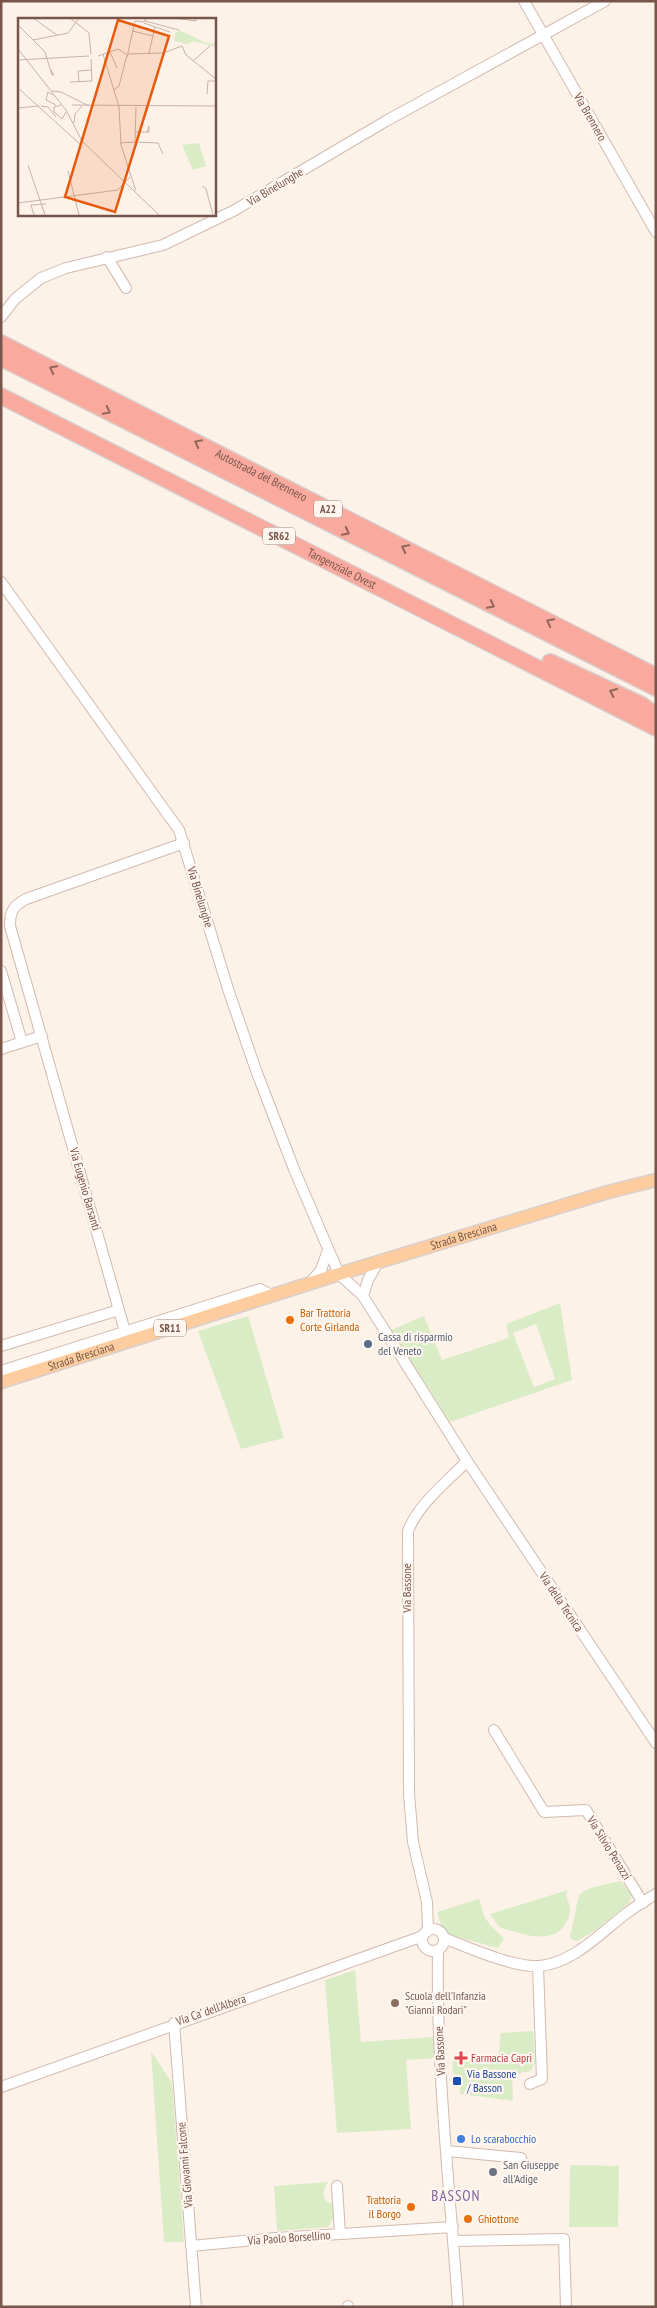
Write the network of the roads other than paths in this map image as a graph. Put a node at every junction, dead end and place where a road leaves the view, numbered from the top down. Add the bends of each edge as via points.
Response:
1 (524, 1) edge
2 (605, 1) edge
3 (543, 35) junction
4 (656, 232) edge
5 (107, 257) junction
6 (126, 288) dead end
7 (1, 317) edge
8 (1, 343) edge
9 (1, 358) edge
10 (1, 386) edge
11 (1, 396) edge
12 (1, 582) edge
13 (656, 676) edge
14 (656, 688) edge
15 (656, 714) edge
16 (656, 728) edge
17 (184, 843) junction
18 (1, 909) edge
19 (12, 909) junction
20 (1, 971) edge
21 (42, 1036) junction
22 (22, 1042) junction
23 (1, 1049) edge
24 (656, 1180) edge
25 (328, 1250) junction
26 (378, 1262) junction
27 (339, 1274) junction
28 (307, 1285) junction
29 (364, 1296) junction
30 (120, 1310) junction
31 (127, 1337) junction
32 (1, 1346) edge
33 (1, 1371) edge
34 (1, 1382) edge
35 (467, 1461) junction
36 (494, 1730) dead end
37 (656, 1743) edge
38 (656, 1894) edge
39 (643, 1903) junction
40 (433, 1941) junction
41 (538, 1966) junction
42 (174, 2023) junction
43 (530, 2084) dead end
44 (1, 2086) edge
45 (447, 2151) junction
46 (521, 2158) dead end
47 (337, 2186) dead end
48 (453, 2227) junction
49 (340, 2234) junction
50 (454, 2241) junction
51 (191, 2246) junction
52 (196, 2307) edge
53 (458, 2307) edge
54 (566, 2307) edge

1 - 3 street, Via Brennero
2 - 3 street, Via Binelunghe
3 - 4 street, Via Brennero
3 - 5 street, Via Binelunghe via 386,121 235,210 163,245
5 - 6 street
5 - 7 street, Via Binelunghe via 41,278 15,299
13 -> 8 highway, Autostrada del Brennero / A22
9 -> 14 highway, Autostrada del Brennero / A22
15 -> 10 highway, Tangenziale Ovest / SR62
11 - 16 highway, Tangenziale Ovest / SR62
12 - 17 street, Via Binelunghe via 179,830
17 - 19 street via 26,899
17 - 25 street, Via Binelunghe via 257,1073
18 - 19 street
19 - 21 street, Via Eugenio Barsanti via 10,926
20 - 22 street
21 - 22 street
21 - 30 street, Via Eugenio Barsanti
22 - 23 street
24 - 26 main road, Strada Bresciana / SR11
25 - 27 street, Via Binelunghe
25 - 28 street via 321,1270
26 - 27 main road, Strada Bresciana / SR11
26 - 29 street
27 - 28 main road, Strada Bresciana / SR11
27 - 29 street
28 - 31 main road, Strada Bresciana / SR11 via 274,1296 245,1299
29 - 35 street
30 - 31 street, Via Eugenio Barsanti
30 - 32 street
31 - 33 street, Strada Bresciana
31 - 34 main road, Strada Bresciana / SR11
35 - 37 street, Via della Tecnica
35 - 40 street, Via Bassone via 423,1505 408,1531 409,1794 414,1842
36 - 39 street, Via Silvio Penazzi via 544,1812 586,1810
38 - 39 street
39 - 41 street via 590,1944 556,1962
40 - 41 street
40 - 42 street, Via Ca' dell'Albera via 405,1942
40 - 45 street, Via Bassone
41 - 43 street via 542,2079
42 - 44 street, Via Ca' dell'Albera
42 - 51 street, Via Giovanni Falcone
45 - 46 street
45 - 48 street, Via Bassone
47 - 49 street, Via Paolo Borsellino
48 - 49 street
48 - 50 street, Via Bassone
49 - 51 street, Via Paolo Borsellino
50 - 53 street, Via Bassone
50 - 54 street via 564,2239
51 - 52 street, Via Giovanni Falcone

